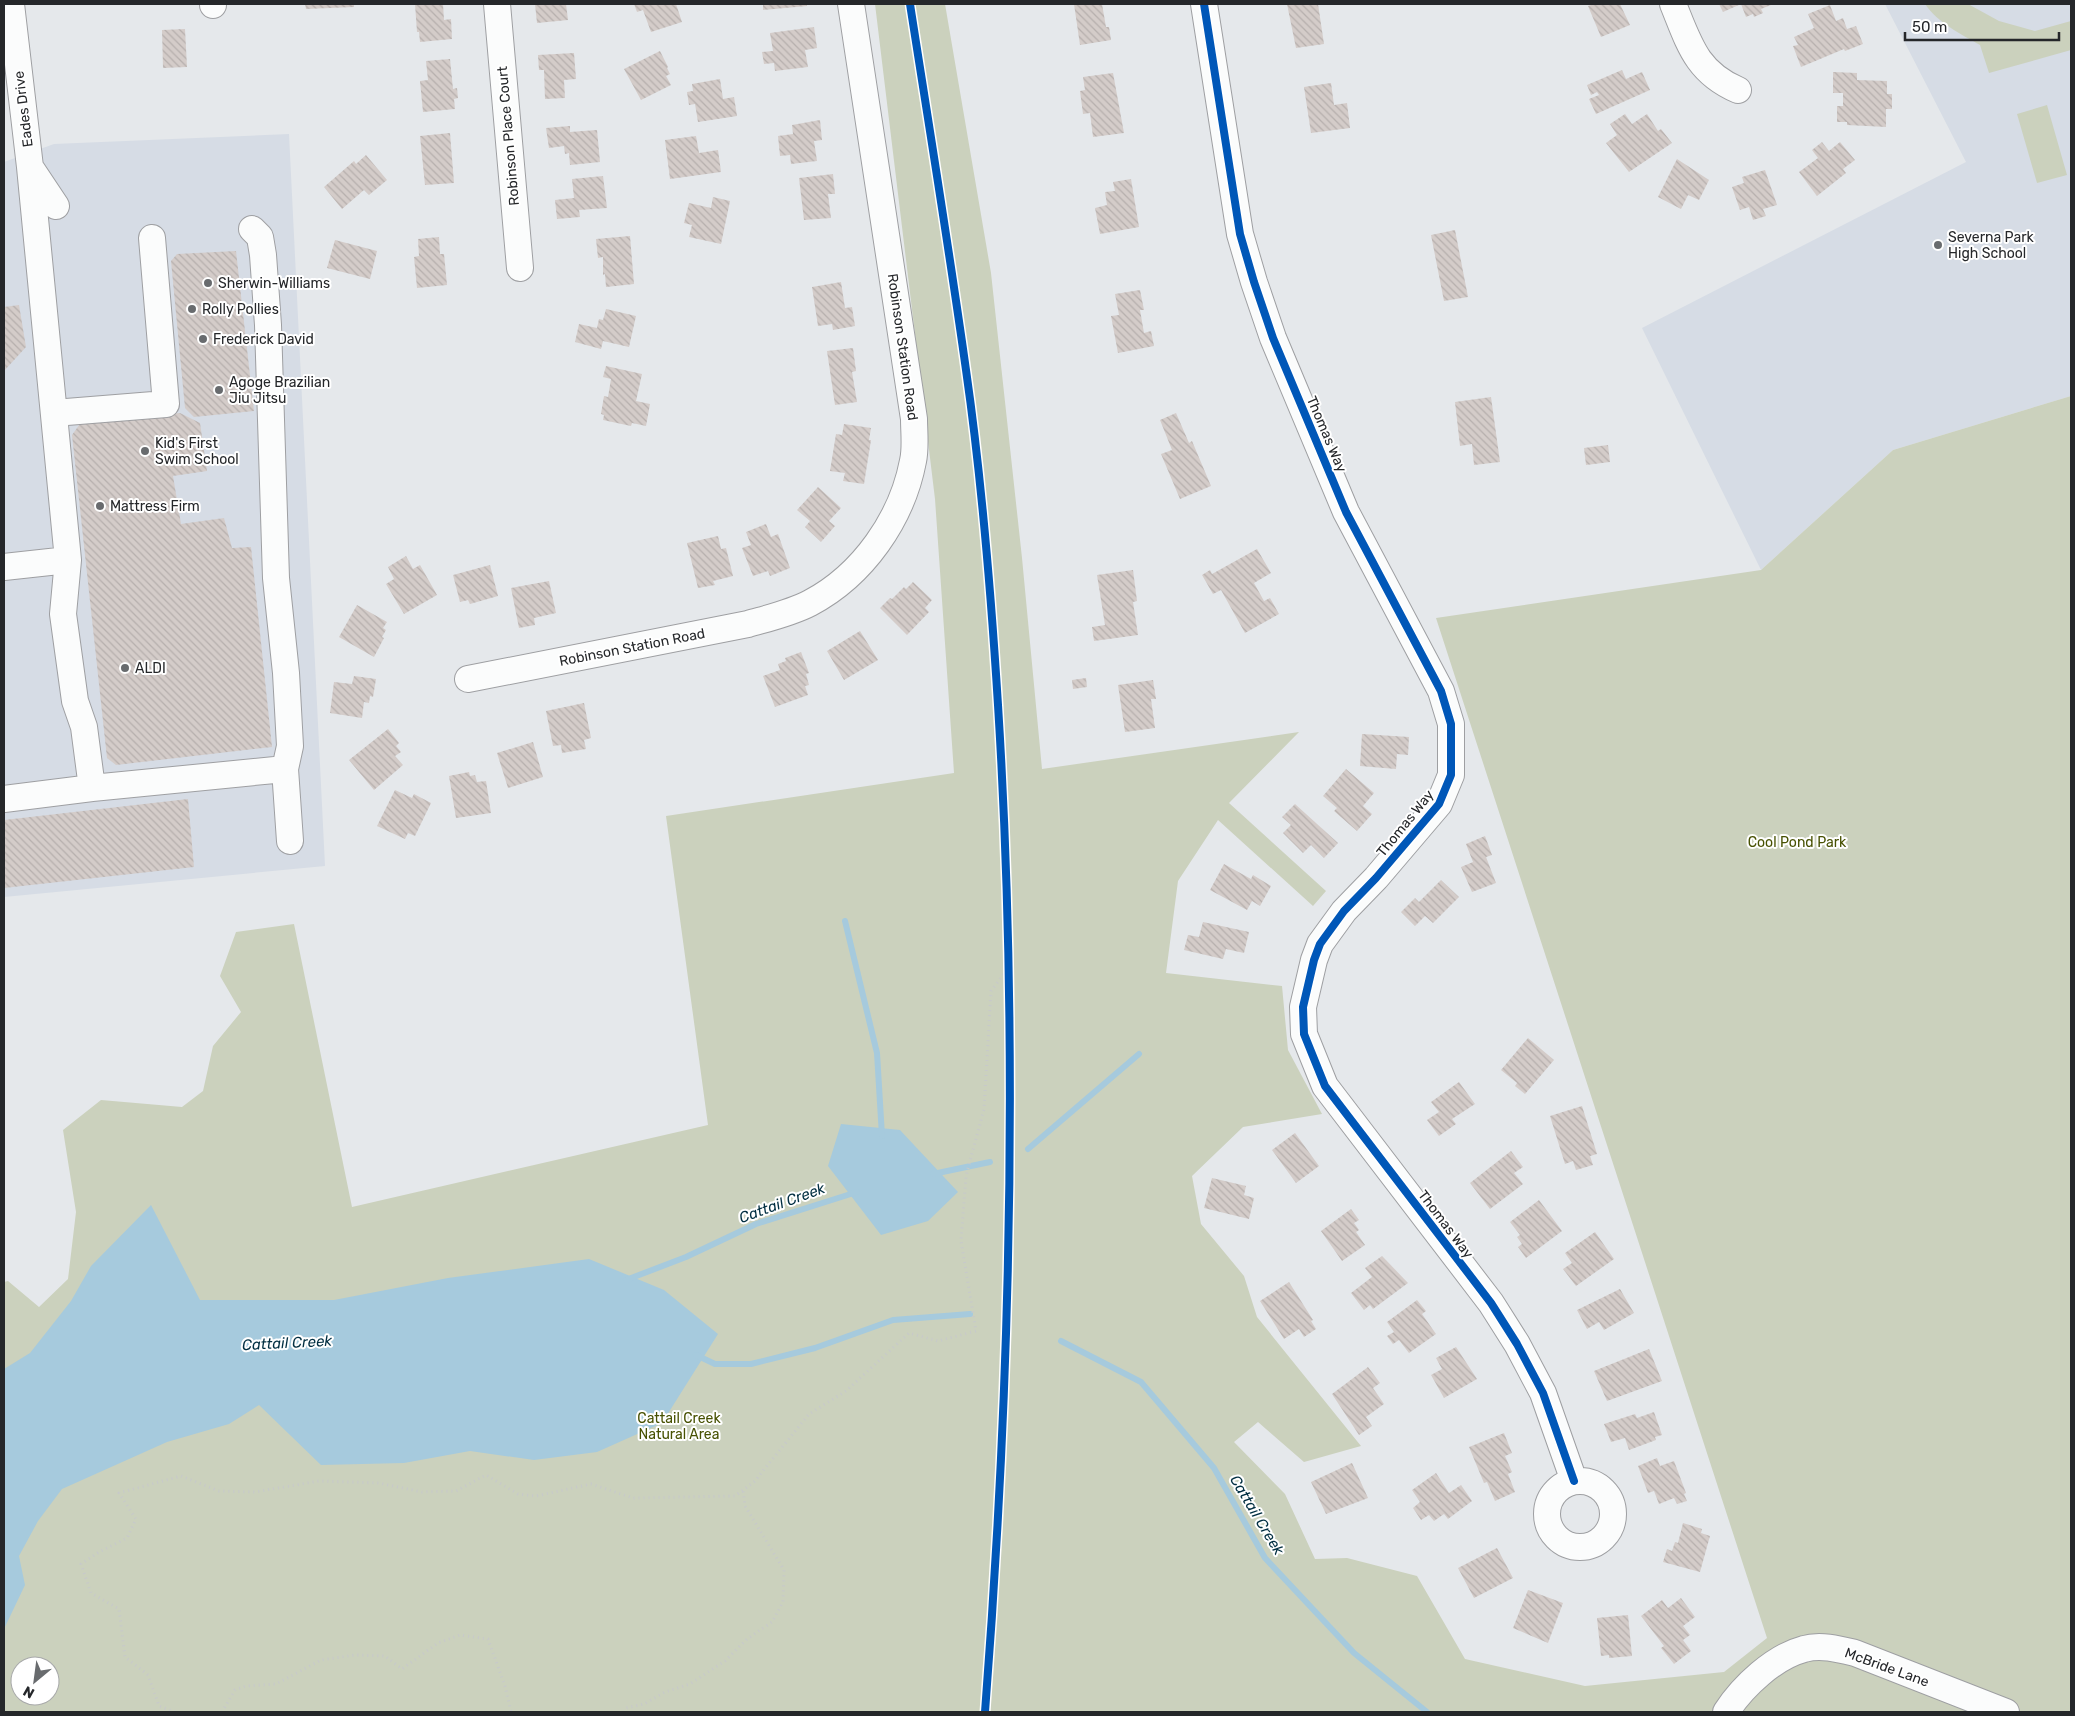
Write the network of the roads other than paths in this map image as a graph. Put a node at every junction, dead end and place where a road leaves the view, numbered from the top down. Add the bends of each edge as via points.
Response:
1 (11, 4) edge
2 (497, 4) edge
3 (851, 4) edge
4 (1204, 4) edge
5 (1673, 4) edge
6 (9, 37) edge
7 (1738, 90) dead end
8 (30, 167) junction
9 (56, 206) dead end
10 (252, 229) dead end
11 (152, 238) dead end
12 (520, 268) dead end
13 (54, 413) junction
14 (68, 560) junction
15 (4, 567) edge
16 (468, 679) dead end
17 (285, 769) junction
18 (92, 788) junction
19 (4, 799) edge
20 (290, 841) dead end
21 (1574, 1481) dead end
22 (1726, 1712) edge
23 (2006, 1712) edge

1 - 6 street, Eades Drive
2 - 12 street, Robinson Place Court
3 - 16 street, Robinson Station Road via 914,419 914,460 904,495 884,533 862,563 833,589 781,614 748,624
4 - 21 street, Thomas Way via 1240,234 1273,338 1346,512 1441,691 1451,724 1451,775 1440,804 1334,922 1320,944 1303,1008 1304,1034 1325,1086 1491,1303 1517,1344 1543,1393
5 - 7 street via 1703,68
6 - 8 street, Eades Drive
8 - 9 street, Eades Drive
8 - 13 street
10 - 17 street via 260,237 268,325 276,578 290,746
11 - 13 street via 166,404
13 - 14 street
14 - 15 street
14 - 18 street via 63,614
17 - 18 street
17 - 20 street
18 - 19 street
22 - 23 street, McBride Lane via 1754,1680 1783,1658 1805,1648 1831,1648 1855,1653

